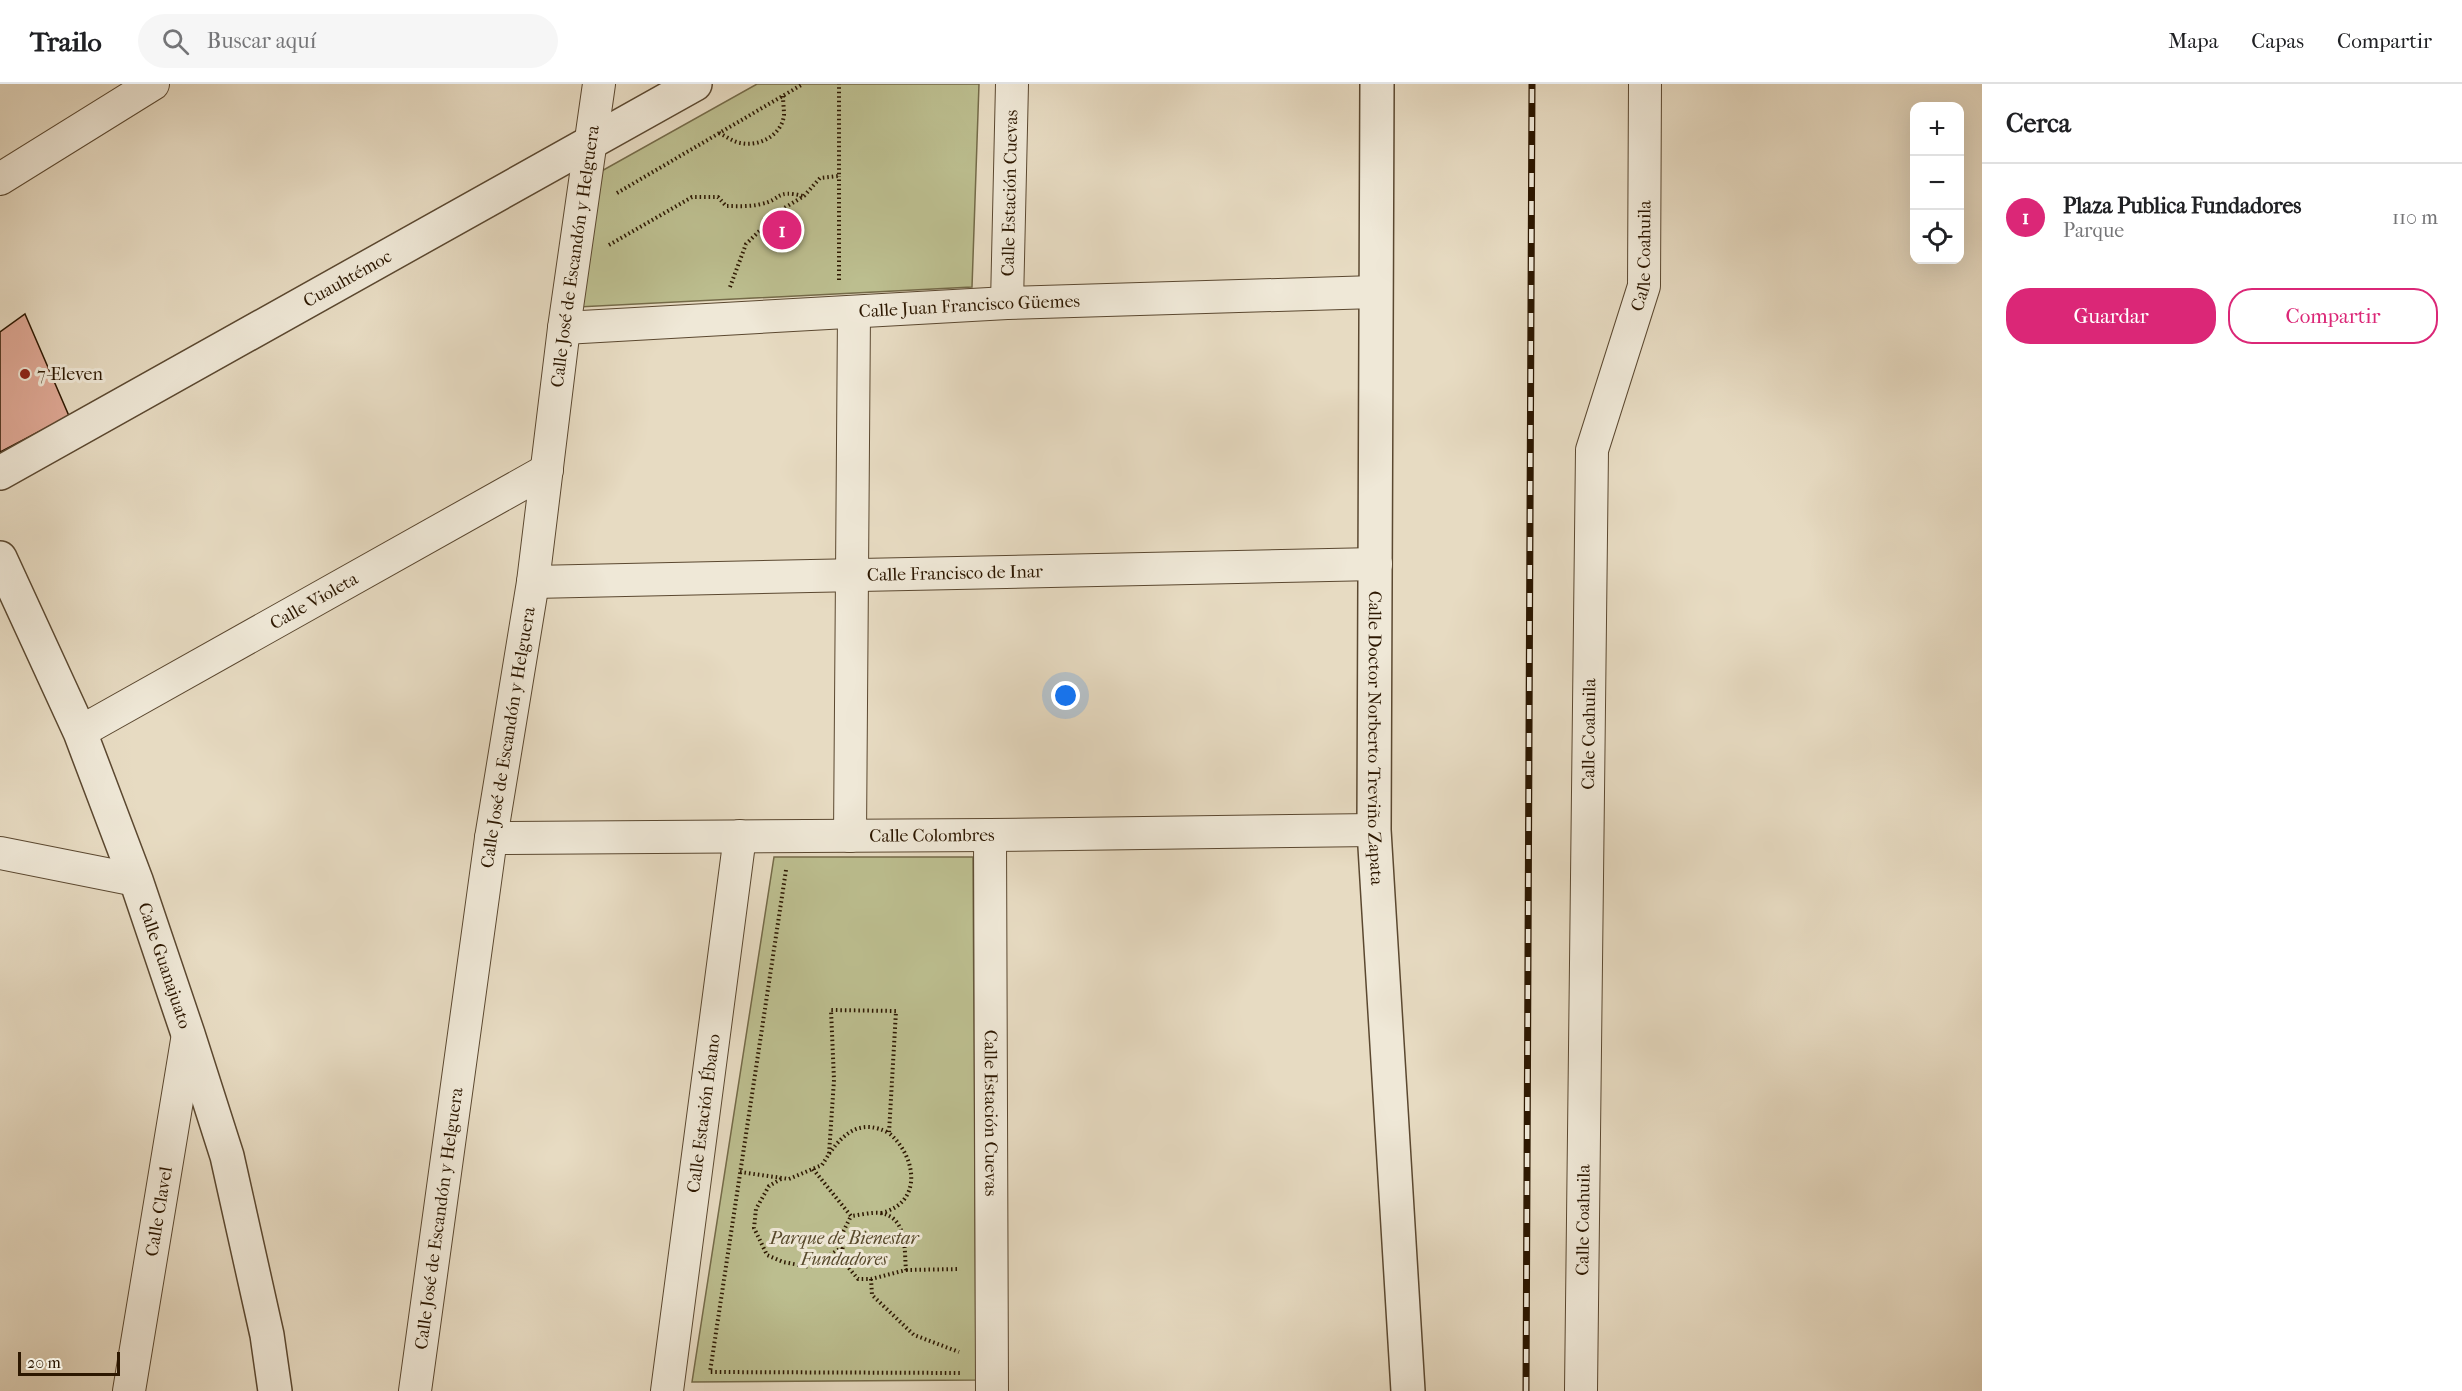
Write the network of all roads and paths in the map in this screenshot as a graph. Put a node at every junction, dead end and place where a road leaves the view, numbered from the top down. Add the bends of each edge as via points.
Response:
1 (153, 84) edge
2 (599, 84) edge
3 (694, 84) edge
4 (803, 84) edge
5 (838, 84) edge
6 (1012, 84) edge
7 (1377, 84) edge
8 (1645, 84) edge
9 (783, 96) junction
10 (719, 133) junction
11 (589, 143) junction
12 (839, 176) junction
13 (0, 179) edge
14 (804, 196) junction
15 (610, 197) dead end
16 (600, 250) dead end
17 (740, 289) dead end
18 (1375, 292) junction
19 (846, 300) junction
20 (1007, 303) junction
21 (564, 328) junction
22 (547, 470) junction
23 (0, 473) edge
24 (0, 558) edge
25 (1376, 564) junction
26 (851, 575) junction
27 (533, 582) junction
28 (80, 732) junction
29 (1374, 830) junction
30 (990, 835) junction
31 (740, 836) junction
32 (850, 836) junction
33 (491, 838) junction
34 (0, 854) edge
35 (787, 868) dead end
36 (136, 880) junction
37 (188, 1034) junction
38 (889, 1133) junction
39 (829, 1154) junction
40 (813, 1169) junction
41 (740, 1172) junction
42 (782, 1178) junction
43 (881, 1213) junction
44 (851, 1216) junction
45 (843, 1247) junction
46 (871, 1279) junction
47 (967, 1354) dead end
48 (964, 1372) dead end
49 (129, 1391) edge
50 (275, 1391) edge
51 (415, 1391) edge
52 (667, 1391) edge
53 (992, 1391) edge
54 (1408, 1391) edge
55 (1581, 1391) edge

1 - 13 street
2 - 11 street, Calle José de Escandón y Helguera
3 - 11 street, Cuauhtémoc
4 - 9 path
5 - 12 path
6 - 20 street, Calle Estación Cuevas
7 - 18 street, Calle Doctor Norberto Treviño Zapata
8 - 55 street, Calle Coahuila via 1644,286 1592,450
9 - 10 path
9 - 10 path via 784,117 777,132 766,140 739,143
10 - 15 path
11 - 21 street, Calle José de Escandón y Helguera
11 - 23 street, Cuauhtémoc
12 - 14 path via 820,178
12 - 19 path
14 - 16 path via 790,193 763,204 735,206 726,206 718,197 692,197
14 - 17 path via 781,210 746,244 729,289
18 - 20 street, Calle Juan Francisco Güemes
18 - 25 street, Calle Doctor Norberto Treviño Zapata
19 - 20 street, Calle Juan Francisco Güemes
19 - 21 street, Calle Juan Francisco Güemes
19 - 26 street
21 - 22 street, Calle José de Escandón y Helguera
22 - 27 street, Calle José de Escandón y Helguera
22 - 28 street, Calle Violeta
24 - 28 street, Calle Guanajuato
25 - 26 street, Calle Francisco de Inar
25 - 29 street, Calle Doctor Norberto Treviño Zapata
26 - 27 street, Calle Francisco de Inar
26 - 32 street
27 - 33 street, Calle José de Escandón y Helguera
28 - 36 street, Calle Guanajuato
29 - 30 street, Calle Colombres
29 - 54 street, Calle Doctor Norberto Treviño Zapata
30 - 32 street, Calle Colombres
30 - 53 street, Calle Estación Cuevas
31 - 32 street, Calle Colombres
31 - 33 street, Calle Colombres
31 - 52 street, Calle Estación Ébano
33 - 51 street, Calle José de Escandón y Helguera
34 - 36 street
35 - 41 path
36 - 37 street, Calle Guanajuato
37 - 49 street, Calle Clavel
37 - 50 street, Calle Guanajuato via 227,1156 267,1335
38 - 39 path via 876,1126 854,1129 839,1139
38 - 39 path via 896,1011 831,1010 834,1080
38 - 43 path via 902,1144 911,1162 911,1182 904,1199 893,1210
39 - 40 path via 822,1165
40 - 42 path
40 - 44 path
41 - 42 path
41 - 48 path via 710,1372
42 - 45 path via 769,1186 756,1209 754,1228 767,1255 810,1266
43 - 44 path
43 - 46 path via 904,1232 906,1270
44 - 45 path via 842,1234
45 - 46 path via 843,1262 858,1279
46 - 47 path via 872,1295 914,1335

